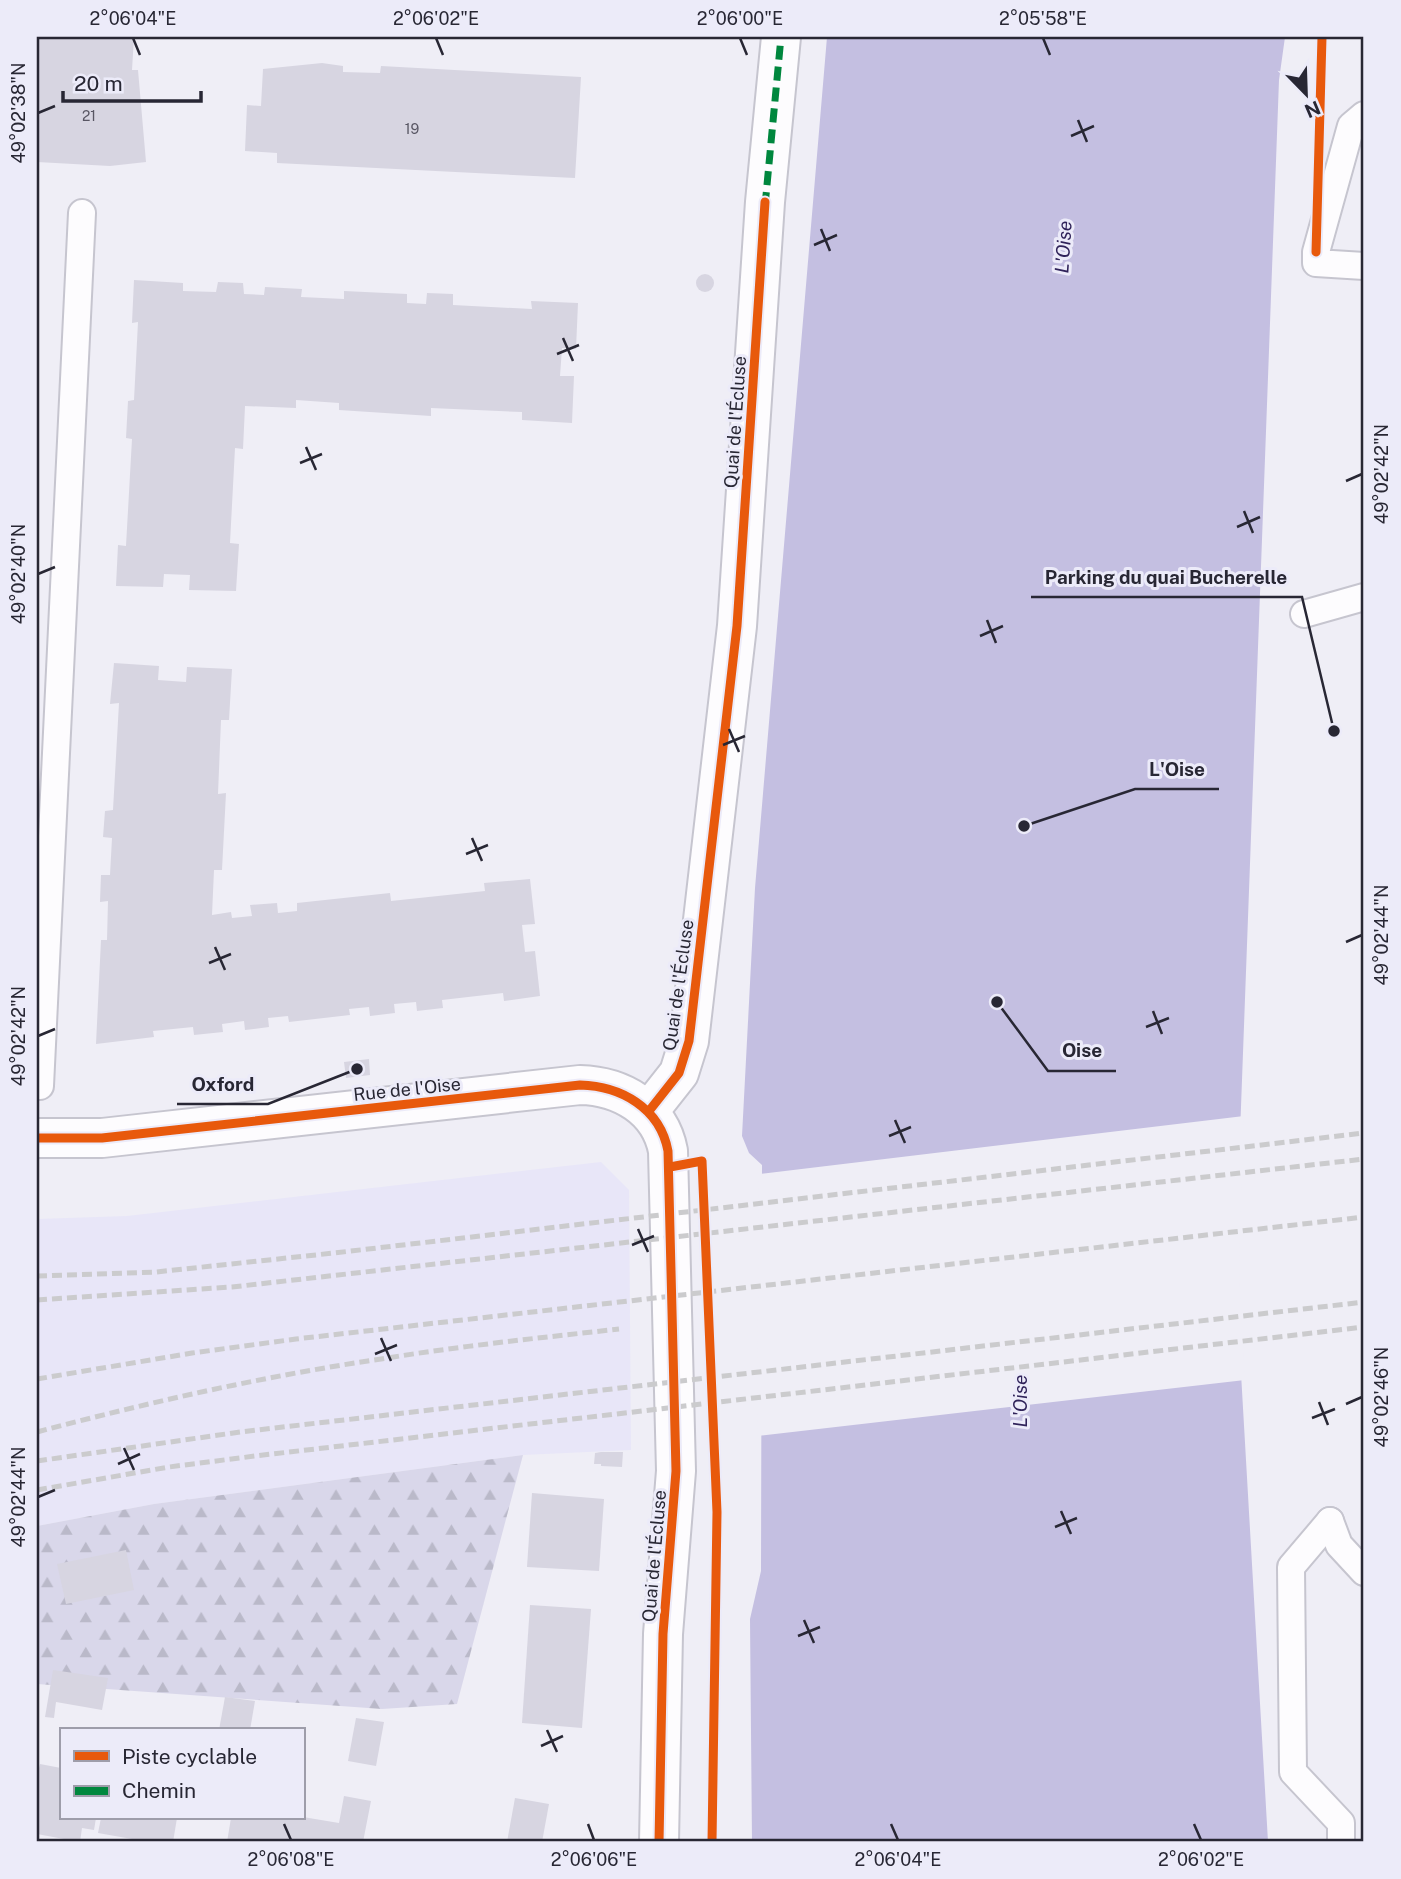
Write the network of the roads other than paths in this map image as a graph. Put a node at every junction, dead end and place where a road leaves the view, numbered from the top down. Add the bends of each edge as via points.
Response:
1 (781, 37) edge
2 (1364, 116) edge
3 (82, 213) dead end
4 (1364, 266) edge
5 (1364, 597) edge
6 (1304, 614) dead end
7 (37, 1086) edge
8 (649, 1111) junction
9 (37, 1138) edge
10 (1364, 1572) edge
11 (659, 1842) edge
12 (1341, 1842) edge

1 - 8 street, Quai de l'Écluse via 765,202 737,626 689,1041 679,1073
2 - 4 lane via 1351,126 1316,262
3 - 7 lane
5 - 6 lane
8 - 9 street, Rue de l'Oise via 613,1089 580,1085 102,1138
8 - 11 street, Quai de l'Écluse via 668,1150 676,1457 663,1634
10 - 12 lane via 1339,1545 1330,1521 1291,1567 1293,1772 1341,1823

